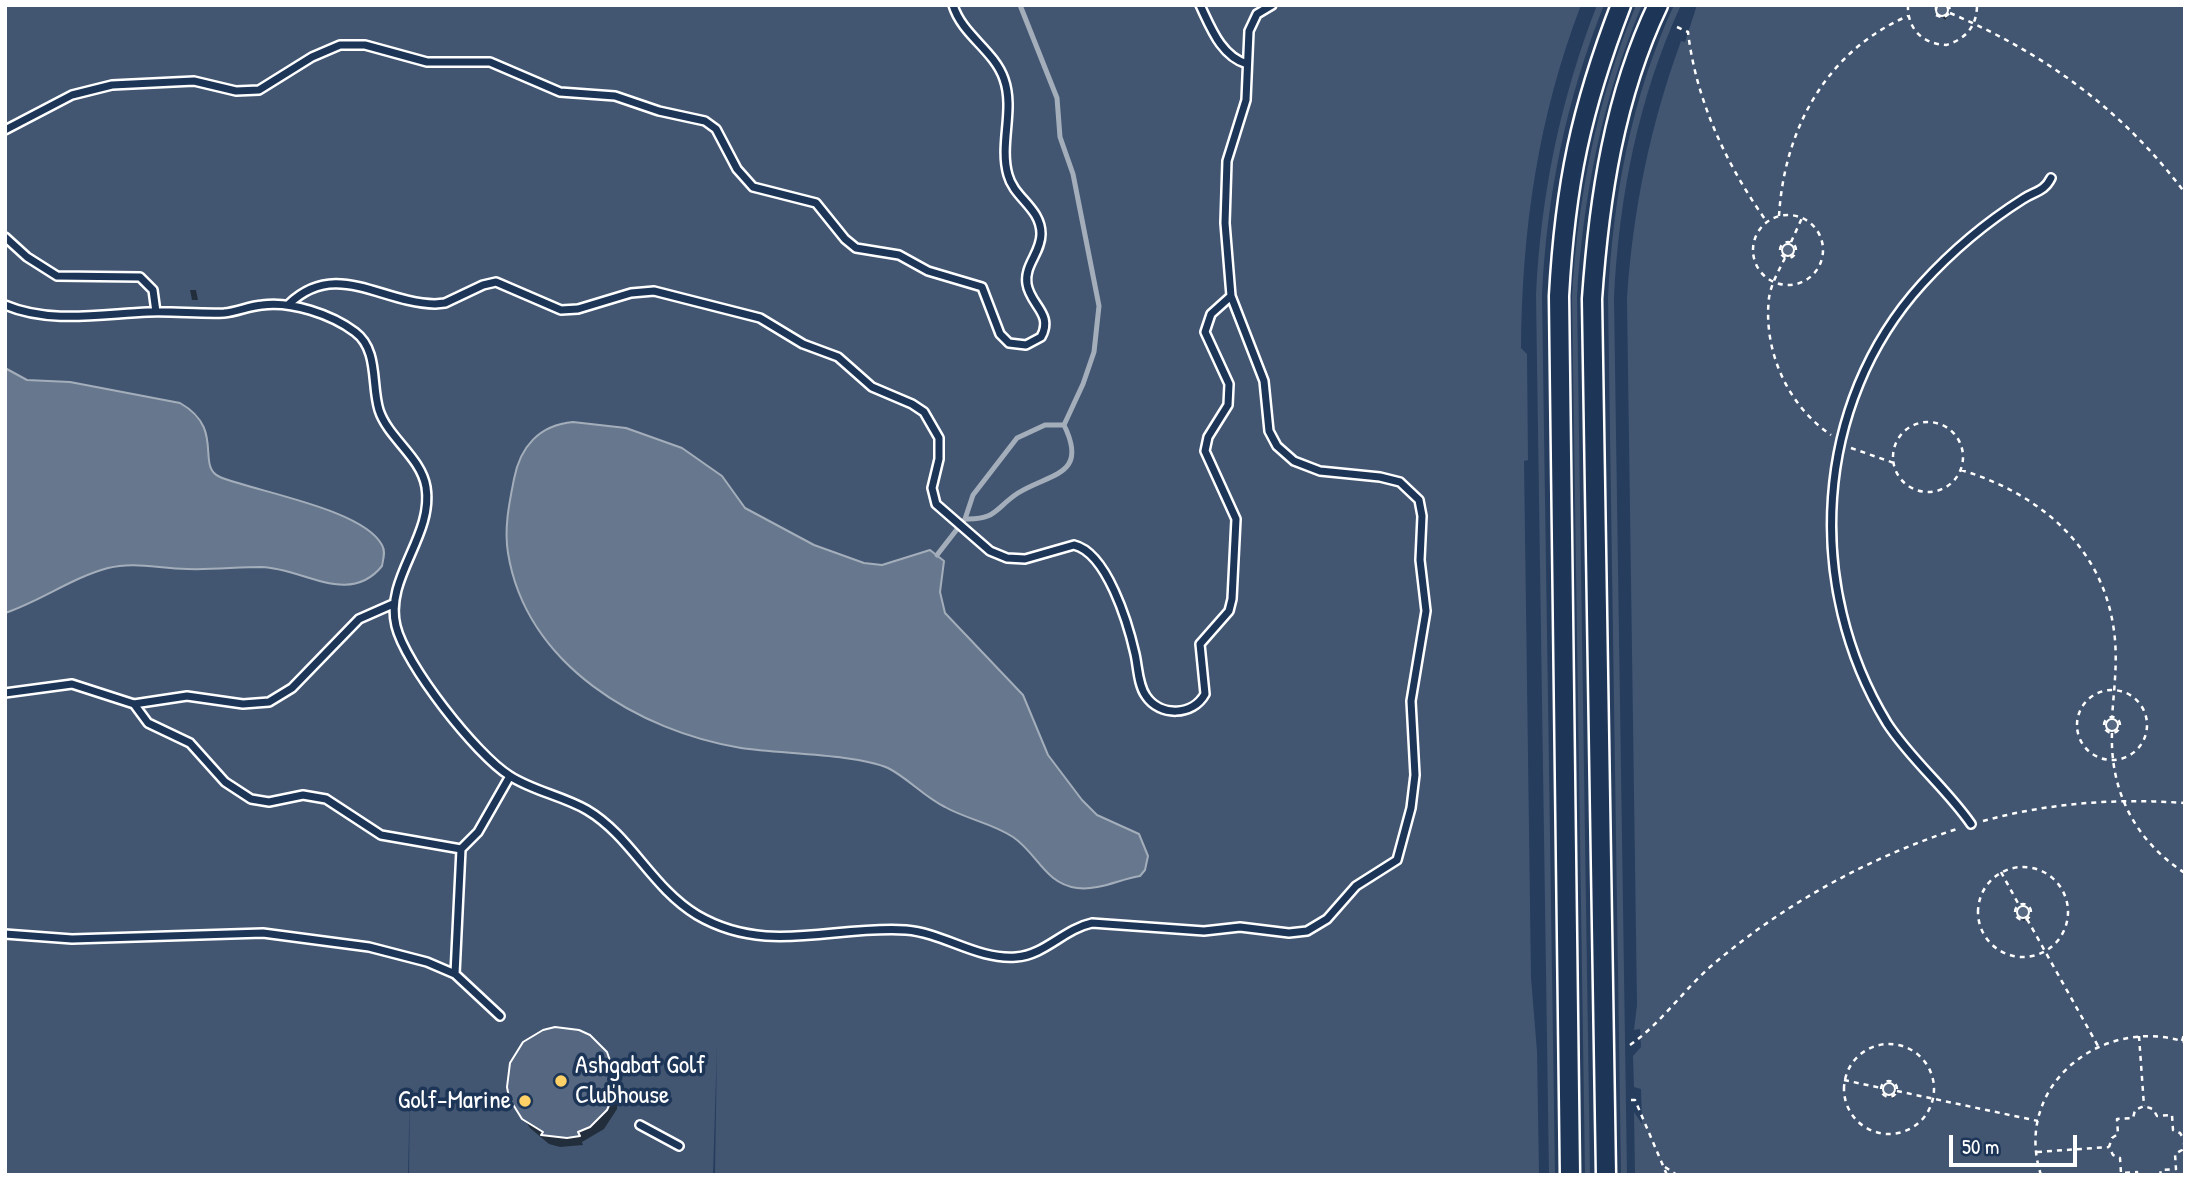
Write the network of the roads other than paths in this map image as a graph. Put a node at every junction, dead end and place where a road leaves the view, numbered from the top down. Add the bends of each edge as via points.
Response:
1 (953, 5) edge
2 (1200, 5) edge
3 (1272, 5) edge
4 (1621, 5) edge
5 (1658, 5) edge
6 (1247, 64) junction
7 (5, 131) edge
8 (2051, 178) dead end
9 (5, 237) edge
10 (1231, 296) junction
11 (289, 304) junction
12 (5, 305) edge
13 (156, 312) junction
14 (393, 604) junction
15 (5, 693) edge
16 (134, 704) junction
17 (510, 776) junction
18 (1971, 824) road end
19 (461, 849) junction
20 (5, 933) edge
21 (456, 974) junction
22 (500, 1016) dead end
23 (640, 1125) dead end
24 (679, 1146) dead end
25 (1570, 1175) edge
26 (1606, 1175) edge

1 - 7 lane via 962,25 991,56 1004,79 1009,111 1008,176 1039,223 1040,244 1027,270 1027,284 1045,317 1045,329 1041,337 1026,345 1009,343 1000,334 986,293 978,285 928,271 898,254 856,248 816,203 753,187 737,169 712,124 615,96 560,92 490,62 427,62 365,45 340,45 259,90 236,91 194,81 112,85 72,95
2 - 6 lane via 1224,49
3 - 6 lane via 1252,21
4 - 25 street via 1592,83 1572,164 1559,296
5 - 26 street via 1638,52 1614,133 1599,210 1592,299
6 - 10 lane via 1246,100 1230,145 1225,179
8 - 18 lane via 2046,189 1977,230 1919,288 1892,324 1863,374 1839,441 1832,482 1839,602 1852,648 1900,742
9 - 13 lane via 57,276 140,277 153,290
10 - 11 lane via 1217,306 1205,328 1230,388 1228,405 1208,437 1205,451 1234,511 1237,550 1231,606 1200,644 1206,688 1201,702 1177,711 1146,698 1130,634 1102,566 1090,552 1069,545 1033,558 1007,558 990,551 950,518 933,497 939,439 924,412 880,392 838,357 803,344 769,323 654,291 561,310 496,282 435,304 330,282 304,291
10 - 17 lane via 1264,381 1269,431 1277,446 1294,461 1320,471 1400,482 1414,492 1421,508 1420,560 1426,611 1411,701 1415,775 1404,838 1397,860 1356,886 1319,925 1299,933 1092,923 1074,928 1036,953 1016,957 982,953 906,930 804,937 737,930 701,917 675,899 596,816
11 - 13 lane via 221,313
11 - 14 lane via 341,324 362,339 370,354 381,415 425,483 424,518
12 - 13 lane via 53,317
14 - 16 lane via 359,619 292,688 269,702 243,705 187,696
14 - 17 lane via 399,638 418,671 464,731
15 - 16 lane via 72,684
16 - 19 lane via 148,723 195,746 233,790 251,799 326,799 381,835
17 - 19 lane via 478,832
19 - 21 lane
20 - 21 lane via 55,939 285,934 387,950
21 - 22 lane
23 - 24 lane

